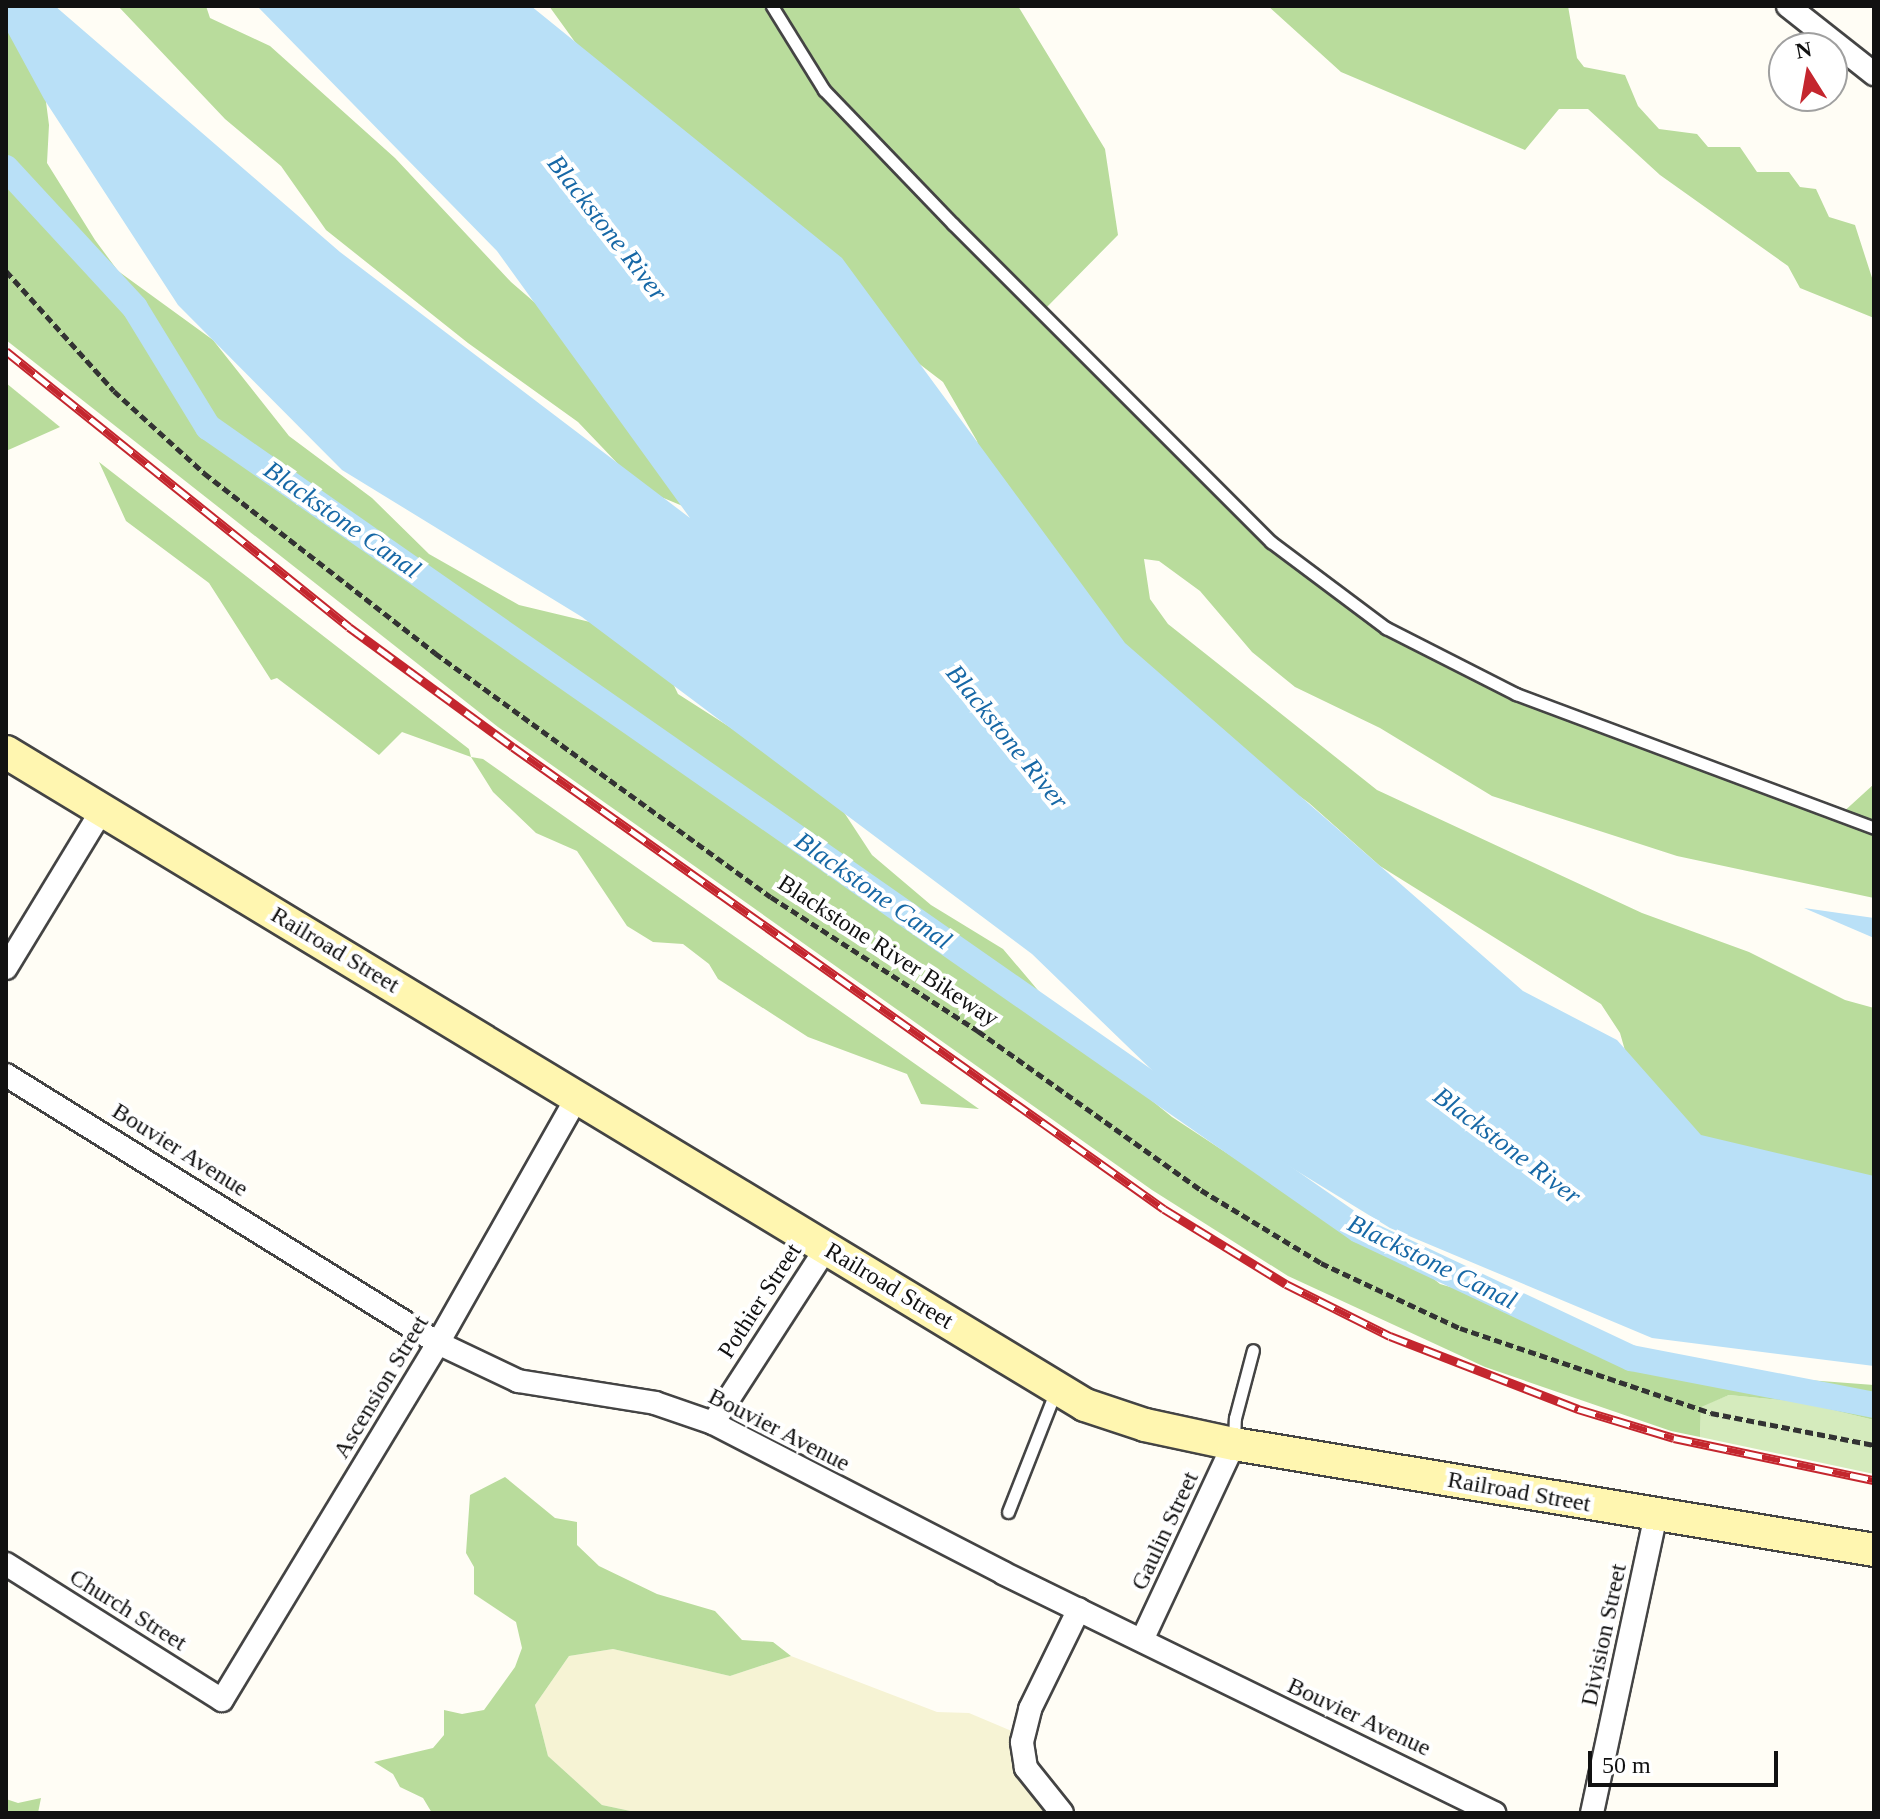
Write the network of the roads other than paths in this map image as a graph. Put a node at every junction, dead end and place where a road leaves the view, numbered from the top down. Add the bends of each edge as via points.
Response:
1 (772, 6) edge
2 (1788, 6) edge
3 (1871, 66) edge
4 (6, 752) edge
5 (102, 810) junction
6 (1874, 828) edge
7 (6, 968) edge
8 (6, 1075) edge
9 (578, 1096) junction
10 (826, 1248) junction
11 (438, 1343) junction
12 (1253, 1350) dead end
13 (1057, 1388) junction
14 (713, 1423) junction
15 (1234, 1444) junction
16 (1008, 1512) dead end
17 (1656, 1515) junction
18 (1874, 1550) edge
19 (6, 1564) edge
20 (1079, 1609) junction
21 (1142, 1640) junction
22 (222, 1700) joint
23 (1062, 1813) edge
24 (1494, 1813) edge
25 (1592, 1813) edge

1 - 6 lane via 824,90 953,224 1271,542 1386,628 1516,694
2 - 3 street
4 - 5 street, Railroad Street
5 - 7 street
5 - 9 street, Railroad Street
8 - 11 street, Bouvier Avenue
9 - 10 street, Railroad Street
9 - 11 street, Ascension Street
10 - 13 street, Railroad Street
10 - 14 street, Pothier Street
11 - 14 street, Bouvier Avenue via 518,1381 655,1403
11 - 22 street, Ascension Street
12 - 15 lane via 1235,1418
13 - 15 street, Railroad Street via 1085,1405 1145,1425
13 - 16 lane
14 - 20 street, Bouvier Avenue
15 - 17 street, Railroad Street
15 - 21 street, Gaulin Street
17 - 18 street, Railroad Street
17 - 25 street, Division Street
19 - 22 street, Church Street
20 - 21 street, Bouvier Avenue
20 - 23 street via 1030,1709 1022,1742 1026,1768
21 - 24 street, Bouvier Avenue

